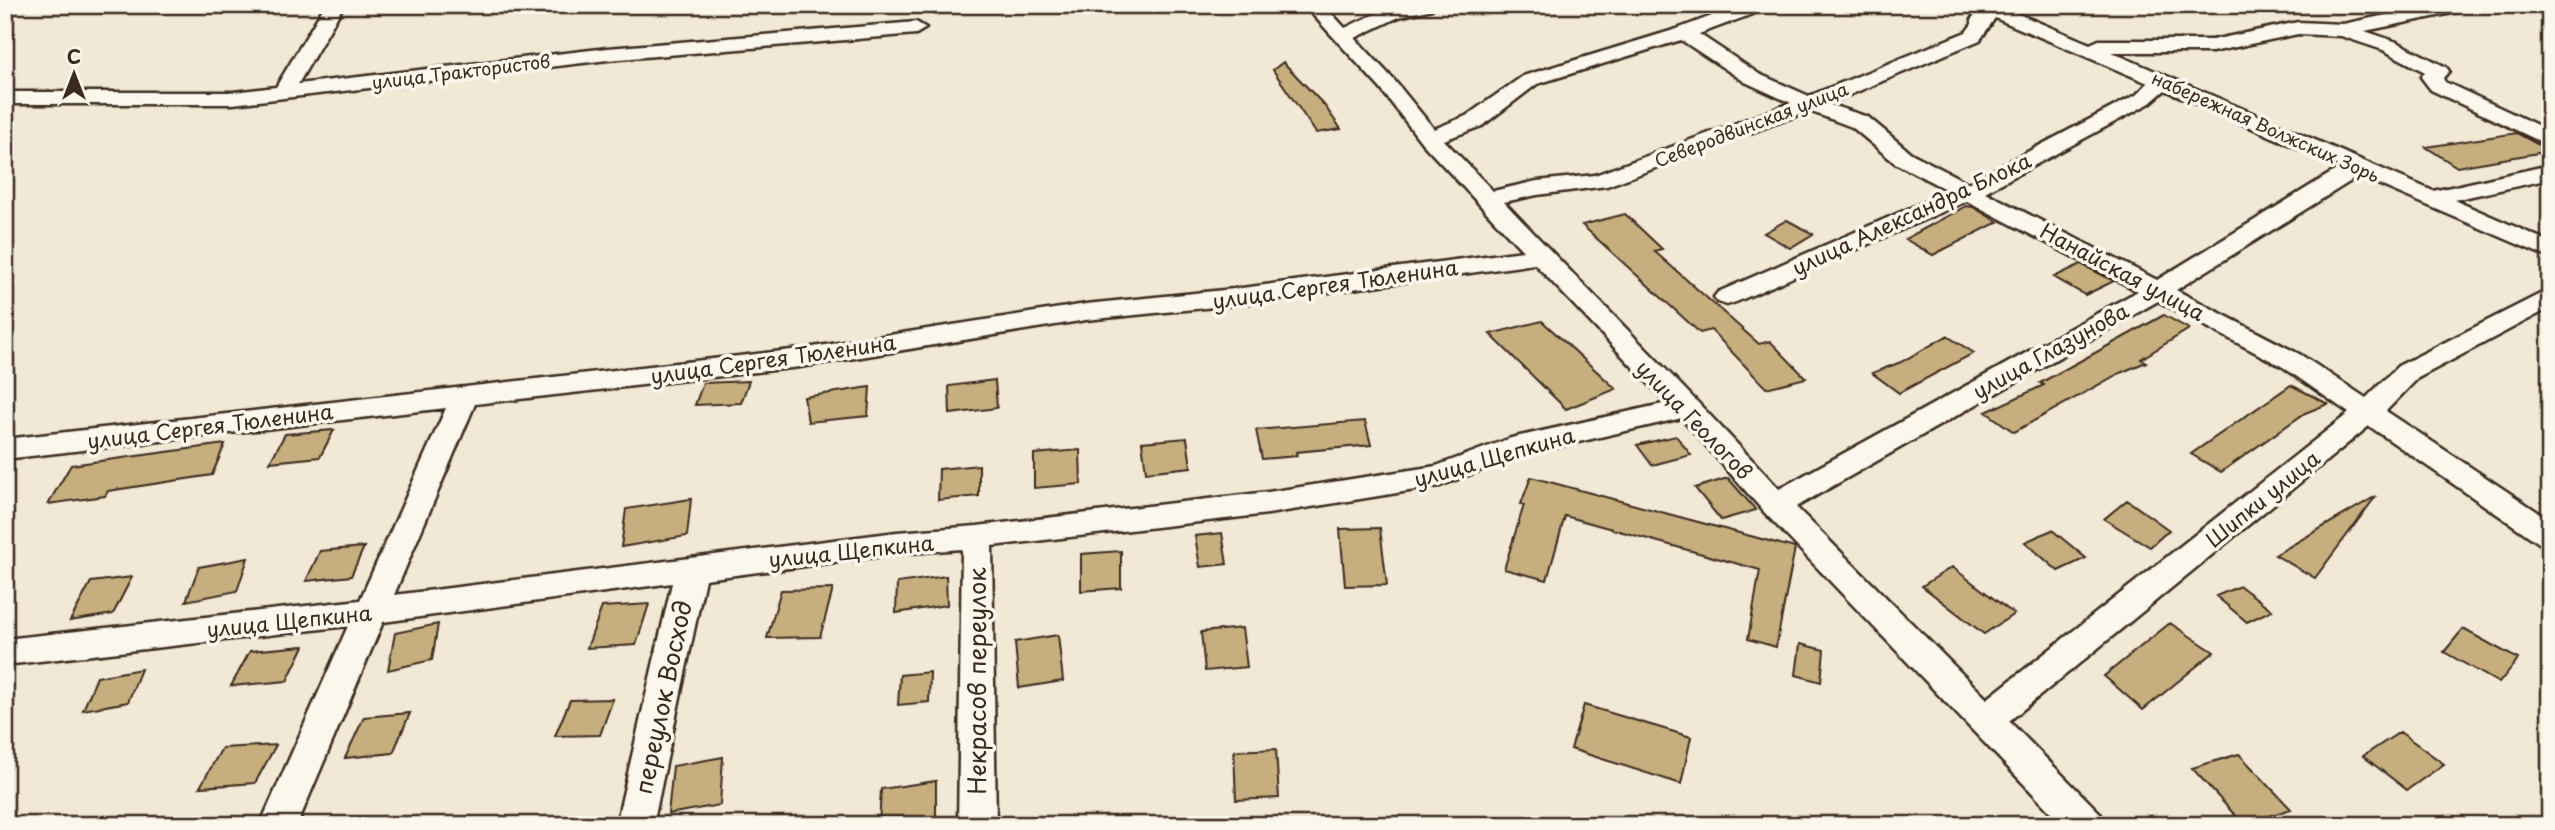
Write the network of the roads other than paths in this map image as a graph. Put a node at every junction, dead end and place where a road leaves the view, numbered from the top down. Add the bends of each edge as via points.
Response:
1 (335, 5) edge
2 (1312, 5) edge
3 (1425, 5) edge
4 (1759, 5) edge
5 (2462, 5) edge
6 (1987, 8) edge
7 (916, 28) dead end
8 (2343, 30) junction
9 (1684, 33) junction
10 (1342, 37) junction
11 (2078, 46) junction
12 (2162, 80) junction
13 (283, 92) junction
14 (5, 98) edge
15 (1809, 104) junction
16 (1430, 138) junction
17 (2550, 139) edge
18 (2357, 167) junction
19 (2550, 172) edge
20 (1969, 191) junction
21 (2434, 198) junction
22 (1488, 199) junction
23 (2550, 251) edge
24 (1540, 256) junction
25 (2160, 289) junction
26 (1727, 297) dead end
27 (2550, 297) edge
28 (465, 395) junction
29 (1688, 407) junction
30 (2367, 413) junction
31 (7, 451) edge
32 (1776, 505) junction
33 (2550, 535) edge
34 (977, 537) junction
35 (691, 569) junction
36 (372, 611) junction
37 (5, 652) edge
38 (1986, 720) junction
39 (278, 825) edge
40 (634, 825) edge
41 (977, 825) edge
42 (2087, 825) edge

1 - 13 street
2 - 10 street, улица Геологов
3 - 10 street via 1392,13
4 - 9 street
5 - 8 street
6 - 11 street, набережная Волжских Зорь
6 - 15 street, Северодвинская улица via 1973,36
7 - 13 street, улица Трактористов via 608,54
8 - 11 street via 2298,28 2212,46
8 - 17 street via 2390,46 2439,71 2431,77 2438,86
9 - 15 street, Нанайская улица via 1752,78
9 - 16 street via 1530,80 1474,121
10 - 16 street, улица Геологов
11 - 12 street, набережная Волжских Зорь
12 - 18 street, набережная Волжских Зорь
12 - 20 street, улица Александра Блока via 2143,100
13 - 14 street, улица Трактористов via 233,98
15 - 20 street, Нанайская улица via 1860,122 1903,158
15 - 22 street, Северодвинская улица via 1599,181
16 - 22 street, улица Геологов
18 - 21 street, набережная Волжских Зорь
18 - 25 street, улица Глазунова
19 - 21 street
20 - 25 street, Нанайская улица
20 - 26 street, улица Александра Блока
21 - 23 street, набережная Волжских Зорь
22 - 24 street, улица Геологов
24 - 28 street, улица Сергея Тюленина via 1086,312 800,358
24 - 29 street, улица Геологов
25 - 30 street, Нанайская улица via 2292,360
25 - 32 street, улица Глазунова
27 - 30 street, Шипки улица via 2408,372
28 - 31 street, улица Сергея Тюленина
28 - 36 street
29 - 32 street, улица Геологов
29 - 34 street, улица Щепкина via 1511,447 1440,476 1268,503
30 - 33 street, Нанайская улица
30 - 38 street, Шипки улица
32 - 38 street, улица Геологов
34 - 35 street, улица Щепкина
34 - 41 street, Некрасов переулок
35 - 36 street, улица Щепкина
35 - 40 street, переулок Восход
36 - 37 street, улица Щепкина
36 - 39 street
38 - 42 street, улица Геологов

